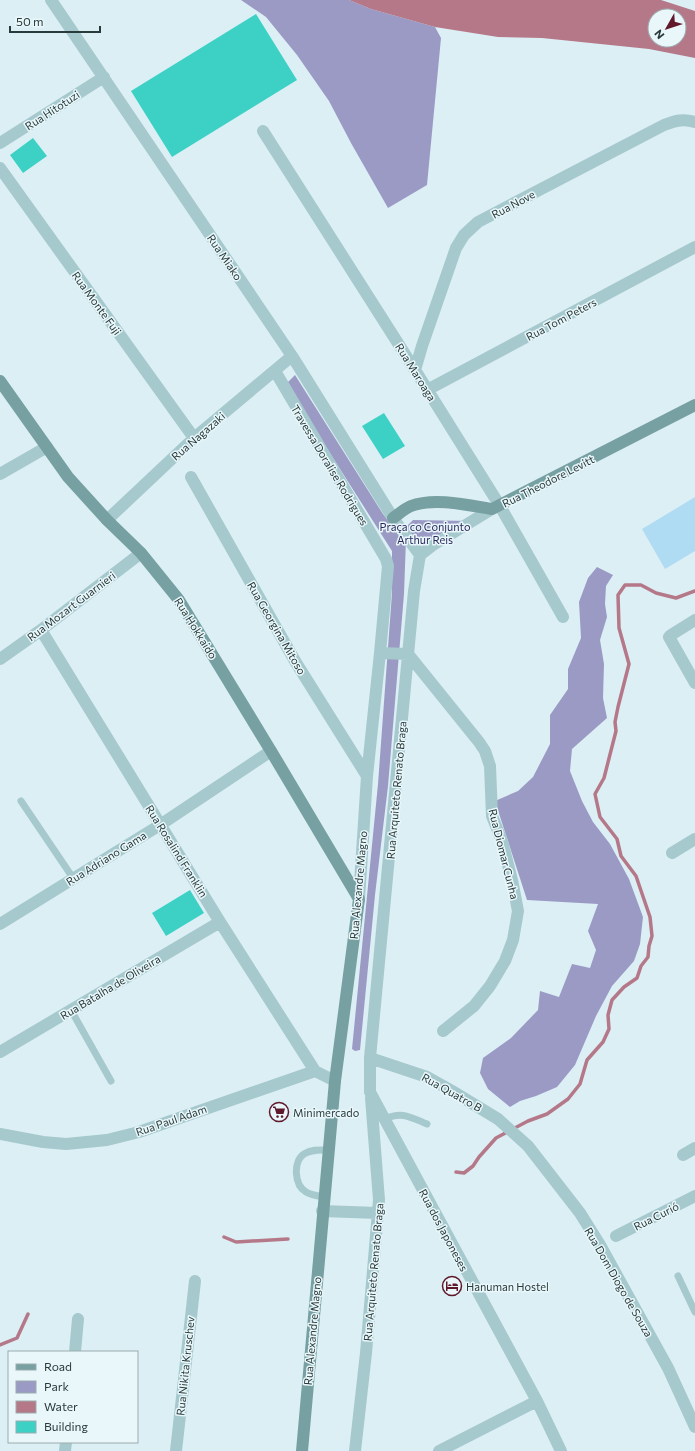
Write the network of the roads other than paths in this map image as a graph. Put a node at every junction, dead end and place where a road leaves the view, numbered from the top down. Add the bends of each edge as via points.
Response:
1 (51, 0) edge
2 (104, 77) junction
3 (695, 122) edge
4 (263, 131) dead end
5 (0, 143) edge
6 (0, 168) edge
7 (695, 247) edge
8 (292, 356) junction
9 (415, 370) junction
10 (274, 371) junction
11 (0, 381) edge
12 (427, 390) junction
13 (695, 404) edge
14 (194, 438) junction
15 (47, 447) junction
16 (0, 474) edge
17 (191, 478) dead end
18 (496, 508) junction
19 (393, 518) junction
20 (107, 520) junction
21 (141, 553) junction
22 (420, 555) junction
23 (386, 559) joint
24 (563, 617) dead end
25 (695, 620) edge
26 (41, 630) junction
27 (380, 653) junction
28 (408, 654) junction
29 (0, 658) edge
30 (695, 683) edge
31 (271, 751) junction
32 (367, 776) junction
33 (21, 801) dead end
34 (160, 824) junction
35 (695, 839) edge
36 (672, 853) dead end
37 (74, 878) junction
38 (359, 899) junction
39 (220, 922) junction
40 (0, 924) edge
41 (71, 1010) junction
42 (443, 1031) dead end
43 (0, 1052) edge
44 (370, 1064) junction
45 (315, 1071) junction
46 (111, 1081) dead end
47 (335, 1081) junction
48 (370, 1092) junction
49 (385, 1119) junction
50 (427, 1124) dead end
51 (0, 1134) edge
52 (528, 1146) joint
53 (695, 1148) edge
54 (328, 1150) junction
55 (682, 1155) dead end
56 (695, 1196) edge
57 (324, 1197) junction
58 (322, 1211) junction
59 (378, 1213) junction
60 (616, 1236) dead end
61 (678, 1276) dead end
62 (195, 1281) dead end
63 (695, 1312) edge
64 (78, 1319) dead end
65 (75, 1351) edge
66 (536, 1401) junction
67 (695, 1427) edge
68 (176, 1451) edge
69 (302, 1451) edge
70 (355, 1451) edge
71 (439, 1451) edge
72 (561, 1451) edge

1 - 2 street, Rua Miako
2 - 5 street, Rua Hitotuzi
2 - 8 street, Rua Miako
3 - 9 street, Rua Nove via 685,119 664,125 478,222 468,230 456,248
4 - 9 street, Rua Maroaga
6 - 14 street, Rua Monte Fuji
7 - 12 street, Rua Tom Peters
8 - 10 street, Rua Nagazaki
8 - 19 street, Rua Miako
9 - 12 street, Rua Maroaga
10 - 14 street, Rua Nagazaki
10 - 23 street, Travessa Doralise Rodrigues
11 - 15 street, Rua Hokkaido
12 - 18 street, Rua Maroaga
13 - 18 street, Rua Theodore Levitt
14 - 20 street, Rua Nagazaki
15 - 16 street
15 - 20 street, Rua Hokkaido via 68,477
17 - 32 street, Rua Georgina Mitoso via 295,661
18 - 19 street, Rua Theodore Levitt via 424,503 407,508
18 - 22 street
18 - 24 street, Rua Maroaga
19 - 22 street
20 - 21 street, Rua Hokkaido
21 - 26 street, Rua Mozart Guarnieri
21 - 31 street, Rua Hokkaido via 179,600
22 - 28 street, Rua Arquiteto Renato Braga
23 - 27 street, Rua Alexandre Magno via 388,566
25 - 30 street via 669,637
26 - 29 street, Rua Mozart Guarnieri
26 - 34 street, Rua Rosalind Franklin
27 - 28 street
27 - 32 street, Rua Alexandre Magno
28 - 42 street, Rua Diomar Cunha via 480,742 485,752 491,771 492,816 502,841 518,911 513,940 505,961 490,986 474,1006
28 - 44 street, Rua Arquiteto Renato Braga
31 - 34 street, Rua Adriano Gama
31 - 38 street, Rua Hokkaido
32 - 38 street, Rua Alexandre Magno
33 - 37 lane
34 - 37 street, Rua Adriano Gama
34 - 39 street, Rua Rosalind Franklin
35 - 36 street
37 - 40 street, Rua Adriano Gama
38 - 47 street, Rua Alexandre Magno
39 - 41 street, Rua Batalha de Oliveira
39 - 45 street, Rua Rosalind Franklin
41 - 43 street, Rua Batalha de Oliveira
41 - 46 lane
44 - 48 street, Rua dos Japoneses
44 - 52 street, Rua Quatro B via 426,1077 488,1112
45 - 47 street
45 - 51 street, Rua Paul Adam via 139,1132 107,1140 66,1144
47 - 54 street, Rua Alexandre Magno
48 - 49 street, Rua dos Japoneses
48 - 59 street, Rua Arquiteto Renato Braga
49 - 50 lane via 404,1114
49 - 66 street, Rua dos Japoneses
52 - 67 street, Rua Dom Diogo de Souza via 580,1213 600,1245 668,1368
53 - 55 street
54 - 57 street, Rua Alexandre Magno
54 - 57 lane via 315,1150 303,1155 296,1176 299,1186 306,1192
56 - 60 street, Rua Curió
57 - 58 street, Rua Alexandre Magno
58 - 59 street
58 - 69 street, Rua Alexandre Magno
59 - 70 street, Rua Arquiteto Renato Braga
61 - 63 lane
62 - 68 street, Rua Nikita Kruschev
64 - 65 street
66 - 71 street
66 - 72 street, Rua dos Japoneses

